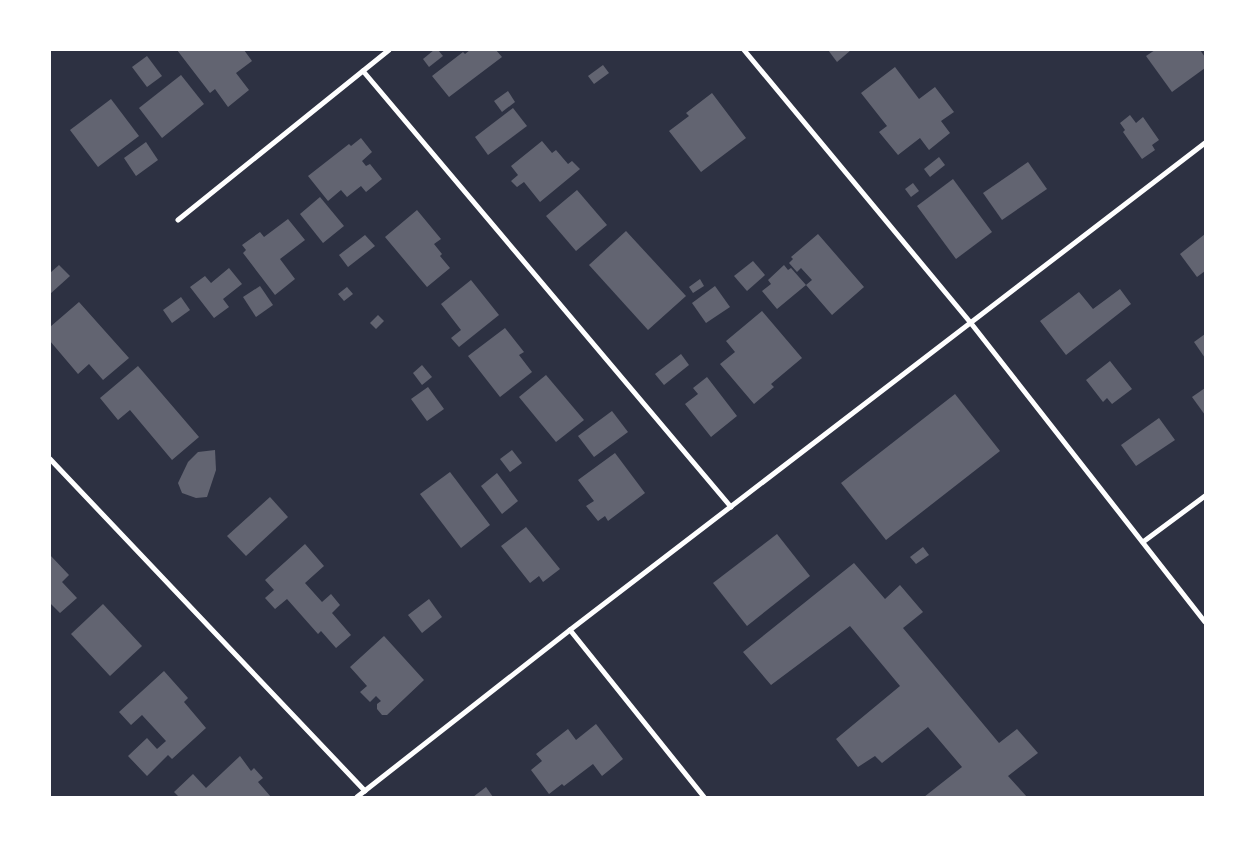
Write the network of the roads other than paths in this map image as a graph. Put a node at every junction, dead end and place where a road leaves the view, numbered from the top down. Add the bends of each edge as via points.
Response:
1 (389, 50) edge
2 (744, 50) edge
3 (363, 71) junction
4 (1205, 143) edge
5 (178, 220) dead end
6 (970, 322) junction
7 (50, 460) edge
8 (1205, 496) edge
9 (731, 507) junction
10 (1143, 542) junction
11 (1205, 622) edge
12 (570, 630) junction
13 (365, 791) junction
14 (357, 797) edge
15 (704, 797) edge

1 - 3 street
2 - 6 street
3 - 5 street
3 - 9 street
4 - 6 street
6 - 9 street
6 - 10 street
7 - 13 street
8 - 10 street
9 - 12 street
10 - 11 street
12 - 13 street
12 - 15 street
13 - 14 street

